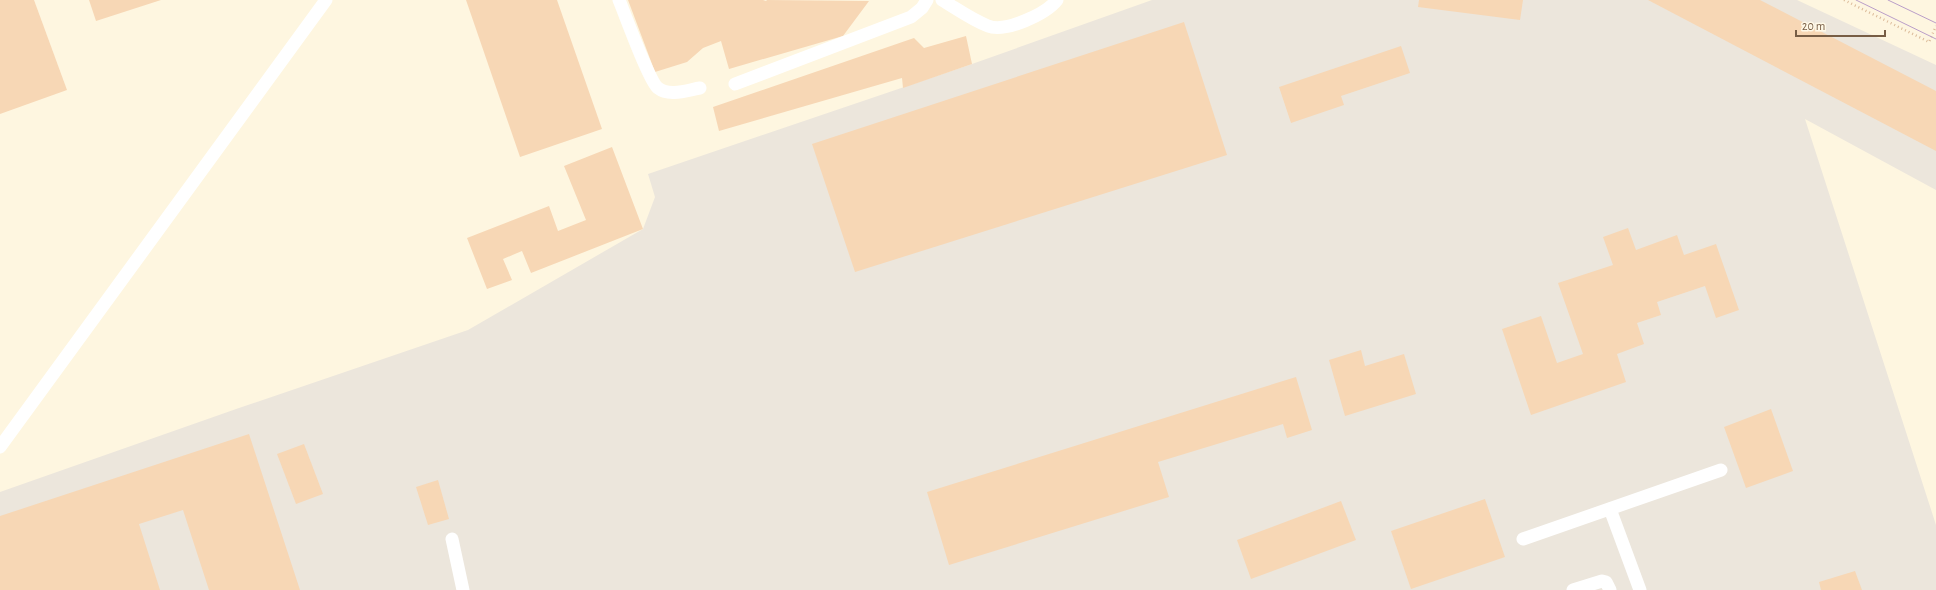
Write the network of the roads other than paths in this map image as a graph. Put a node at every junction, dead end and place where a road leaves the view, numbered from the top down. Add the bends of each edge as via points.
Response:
1 (326, 0) edge
2 (619, 0) edge
3 (927, 0) edge
4 (942, 0) edge
5 (1057, 0) edge
6 (735, 84) dead end
7 (700, 88) dead end
8 (0, 447) edge
9 (1721, 470) dead end
10 (1610, 509) junction
11 (452, 539) dead end
12 (1523, 539) dead end
13 (463, 590) edge
14 (1573, 590) edge
15 (1610, 590) edge
16 (1640, 590) edge

1 - 8 lane
2 - 7 lane via 650,76 658,88 672,93
3 - 6 lane via 922,8 910,17
4 - 5 lane via 989,27 1028,20 1046,11
9 - 10 lane
10 - 12 lane
10 - 16 lane
11 - 13 lane
14 - 15 lane via 1602,581 1606,582

